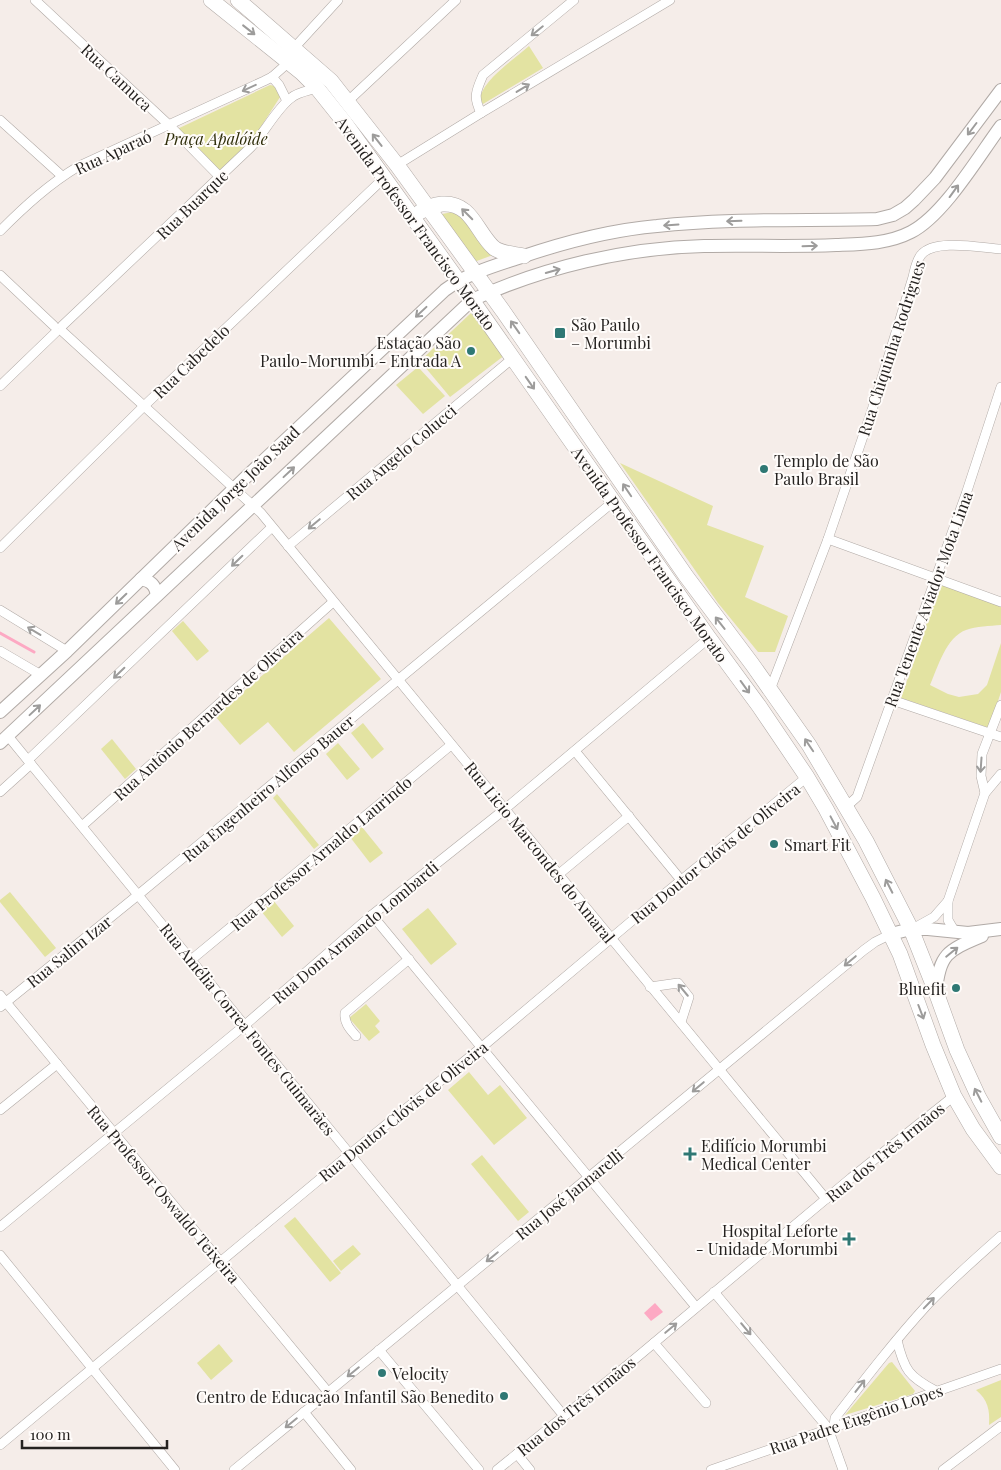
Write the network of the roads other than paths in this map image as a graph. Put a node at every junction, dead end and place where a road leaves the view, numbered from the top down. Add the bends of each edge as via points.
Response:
1 (35, 0) edge
2 (211, 0) edge
3 (238, 0) edge
4 (338, 0) edge
5 (456, 0) edge
6 (574, 0) edge
7 (670, 0) edge
8 (292, 55) junction
9 (272, 77) junction
10 (317, 88) junction
11 (1001, 90) edge
12 (287, 101) junction
13 (347, 102) junction
14 (481, 112) junction
15 (0, 120) edge
16 (169, 125) junction
17 (1001, 126) edge
18 (397, 165) junction
19 (62, 176) junction
20 (220, 176) junction
21 (384, 178) junction
22 (427, 208) junction
23 (413, 217) junction
24 (0, 231) edge
25 (609, 233) junction
26 (1001, 249) edge
27 (615, 255) junction
28 (524, 256) junction
29 (476, 273) junction
30 (0, 274) edge
31 (458, 281) junction
32 (490, 292) junction
33 (472, 300) junction
34 (58, 328) junction
35 (513, 358) junction
36 (0, 386) edge
37 (1001, 387) edge
38 (144, 406) junction
39 (234, 488) junction
40 (613, 502) junction
41 (253, 505) junction
42 (272, 527) junction
43 (828, 539) junction
44 (288, 546) junction
45 (0, 548) edge
46 (156, 565) junction
47 (936, 578) junction
48 (141, 579) junction
49 (171, 582) junction
50 (157, 595) junction
51 (333, 602) junction
52 (1001, 602) edge
53 (0, 610) edge
54 (709, 638) junction
55 (0, 651) edge
56 (67, 651) junction
57 (41, 675) junction
58 (398, 681) junction
59 (770, 690) junction
60 (892, 700) junction
61 (1001, 705) edge
62 (0, 712) edge
63 (990, 733) junction
64 (1001, 737) edge
65 (4, 740) edge
66 (451, 745) junction
67 (575, 751) junction
68 (30, 762) junction
69 (1001, 774) edge
70 (807, 777) junction
71 (0, 792) edge
72 (985, 792) junction
73 (847, 806) junction
74 (505, 809) junction
75 (628, 816) junction
76 (82, 826) junction
77 (559, 874) junction
78 (682, 880) junction
79 (138, 895) junction
80 (948, 901) junction
81 (372, 915) junction
82 (911, 929) junction
83 (996, 930) edge
84 (955, 932) junction
85 (891, 934) junction
86 (611, 938) junction
87 (409, 959) junction
88 (191, 960) junction
89 (650, 987) junction
90 (936, 992) junction
91 (2, 1002) edge
92 (681, 1022) junction
93 (245, 1025) junction
94 (356, 1036) dead end
95 (482, 1047) junction
96 (57, 1064) junction
97 (720, 1069) junction
98 (954, 1096) junction
99 (0, 1110) edge
100 (114, 1133) junction
101 (1001, 1137) edge
102 (350, 1154) junction
103 (1001, 1167) edge
104 (590, 1177) junction
105 (826, 1199) junction
106 (0, 1227) edge
107 (1001, 1236) edge
108 (0, 1255) edge
109 (221, 1262) junction
110 (457, 1285) junction
111 (714, 1292) junction
112 (696, 1307) junction
113 (897, 1340) junction
114 (654, 1342) junction
115 (379, 1350) junction
116 (886, 1353) junction
117 (92, 1369) junction
118 (1001, 1369) edge
119 (936, 1391) junction
120 (328, 1392) junction
121 (920, 1396) junction
122 (706, 1403) dead end
123 (304, 1412) junction
124 (564, 1416) junction
125 (1001, 1426) edge
126 (831, 1427) junction
127 (0, 1445) edge
128 (517, 1454) junction
129 (175, 1470) edge
130 (234, 1470) edge
131 (351, 1470) edge
132 (478, 1470) edge
133 (498, 1470) edge
134 (530, 1470) edge
135 (711, 1470) edge
136 (843, 1470) edge
137 (943, 1470) edge

1 - 16 street, Rua Camuca
2 -> 8 highway, Avenida Professor Francisco Morato
3 - 8 highway, Avenida Professor Francisco Morato
4 - 8 street, Rua Aparaó
5 - 13 street
6 -> 14 street via 483,75 476,90 476,102
14 -> 7 street
8 - 9 street, Rua Aparaó
8 - 10 highway, Avenida Professor Francisco Morato
8 - 13 highway, Avenida Professor Francisco Morato via 331,81
9 - 12 street
9 -> 16 street, Rua Aparaó
10 - 12 street, Rua Buarque
10 - 21 highway, Avenida Professor Francisco Morato
11 -> 25 main road, Avenida Jorge João Saad via 935,178 905,208 893,215 877,219 657,226
12 - 20 street, Rua Buarque via 263,135
18 -> 13 highway, Avenida Professor Francisco Morato
14 - 18 street
15 - 19 street
16 - 19 street, Rua Aparaó
16 - 20 street, Rua Camuca
27 -> 17 main road, Avenida Jorge João Saad via 666,248 788,247 869,243 897,238 916,229 935,213
18 - 22 highway, Avenida Professor Francisco Morato
19 - 24 street, Rua Aparaó via 30,201
20 - 34 street, Rua Buarque
21 - 23 highway, Avenida Professor Francisco Morato
21 - 38 street, Rua Cabedelo
22 - 23 highway
28 -> 22 highway via 494,248 460,206 444,204
22 - 29 highway, Avenida Professor Francisco Morato
23 - 31 highway, Avenida Professor Francisco Morato
25 - 27 main road
25 - 28 main road, Avenida Jorge João Saad
26 - 43 street, Rua Chiquinha Rodrigues via 944,245 929,248 920,255
32 -> 27 main road, Avenida Jorge João Saad
28 - 29 main road, Avenida Jorge João Saad
29 - 31 main road, Avenida Jorge João Saad
29 - 32 highway, Avenida Professor Francisco Morato
30 - 34 street, Rua Licio Marcondes do Amaral
31 - 33 highway, Avenida Professor Francisco Morato
31 -> 39 main road, Avenida Jorge João Saad
32 - 33 main road, Avenida Jorge João Saad
59 -> 32 highway, Avenida Professor Francisco Morato via 686,576
33 - 35 highway, Avenida Professor Francisco Morato
41 -> 33 main road, Avenida Jorge João Saad
34 - 36 street, Rua Buarque
34 - 38 street, Rua Licio Marcondes do Amaral
35 -> 40 highway, Avenida Professor Francisco Morato
35 -> 44 street, Rua Angelo Colucci
37 - 47 street, Rua Tenente Aviador Mota Lima
38 - 39 street, Rua Licio Marcondes do Amaral
38 - 45 street, Rua Cabedelo
39 - 41 street, Rua Licio Marcondes do Amaral
39 - 46 main road, Avenida Jorge João Saad
40 - 54 highway, Avenida Professor Francisco Morato
40 - 58 street, Rua Engenheiro Alfonso Bauer
41 - 42 street, Rua Licio Marcondes do Amaral
41 - 49 main road, Avenida Jorge João Saad
42 - 44 street, Rua Licio Marcondes do Amaral
42 -> 68 street
43 - 47 street
43 - 59 street, Rua Chiquinha Rodrigues
44 - 51 street, Rua Licio Marcondes do Amaral
46 - 48 main road, Avenida Jorge João Saad
46 - 49 main road via 157,576
47 - 52 street
47 - 60 street, Rua Tenente Aviador Mota Lima
48 - 50 main road via 154,586
48 -> 56 main road, Avenida Jorge João Saad
49 - 50 main road, Avenida Jorge João Saad
65 -> 50 main road, Avenida Jorge João Saad
51 - 58 street, Rua Licio Marcondes do Amaral
51 - 76 street, Rua Antônio Bernardes de Oliveira
56 -> 53 street
54 - 67 street, Rua Dom Armando Lombardi
54 -> 70 highway, Avenida Professor Francisco Morato
55 - 57 street
56 - 57 main road, Avenida Jorge João Saad
57 - 62 main road, Avenida Jorge João Saad
58 - 66 street, Rua Licio Marcondes do Amaral
58 - 79 street, Rua Engenheiro Alfonso Bauer
73 -> 59 highway, Avenida Professor Francisco Morato
60 - 63 street
60 - 73 street, Rua Tenente Aviador Mota Lima via 857,798
61 - 63 street
63 - 64 street
63 -> 72 street via 980,765
65 - 68 street, Rua Amélia Correa Fontes Guimarães
66 - 74 street, Rua Licio Marcondes do Amaral
66 - 88 street, Rua Professor Arnaldo Laurindo
67 - 74 street, Rua Dom Armando Lombardi
67 - 75 street
68 - 71 street
68 - 76 street, Rua Amélia Correa Fontes Guimarães
69 - 72 street
70 - 78 street, Rua Doutor Clóvis de Oliveira
70 -> 85 highway, Avenida Professor Francisco Morato
72 - 80 street
82 -> 73 highway, Avenida Professor Francisco Morato
74 - 77 street, Rua Licio Marcondes do Amaral
74 - 81 street, Rua Dom Armando Lombardi
75 - 77 street
75 - 78 street
76 - 79 street, Rua Amélia Correa Fontes Guimarães
77 - 86 street, Rua Licio Marcondes do Amaral
78 - 86 street, Rua Doutor Clóvis de Oliveira
79 - 88 street, Rua Amélia Correa Fontes Guimarães
79 - 91 street, Rua Salim Izar
80 - 82 street via 934,917
80 - 84 street via 948,920
81 - 87 street
81 - 93 street, Rua Dom Armando Lombardi
82 - 84 main road, Rua José Jannarelli
82 - 85 main road, Rua José Jannarelli
82 - 90 highway, Avenida Professor Francisco Morato
83 - 84 main road, Rua José Jannarelli
90 -> 83 main road via 937,974 946,956 960,945
85 -> 97 street, Rua José Jannarelli via 874,942
85 -> 98 highway, Avenida Professor Francisco Morato
86 - 89 street, Rua Licio Marcondes do Amaral
86 - 95 street, Rua Doutor Clóvis de Oliveira
87 - 94 street via 345,1013 347,1025
87 - 95 street
88 - 93 street, Rua Amélia Correa Fontes Guimarães
89 - 92 street, Rua Licio Marcondes do Amaral
92 -> 89 street via 689,997 678,984
101 -> 90 highway, Avenida Professor Francisco Morato via 956,1050
91 - 96 street, Rua Professor Oswaldo Teixeira
92 - 97 street, Rua Licio Marcondes do Amaral
93 - 100 street, Rua Dom Armando Lombardi
93 - 102 street, Rua Amélia Correa Fontes Guimarães
95 - 102 street, Rua Doutor Clóvis de Oliveira
95 - 104 street
96 - 99 street
96 - 100 street, Rua Professor Oswaldo Teixeira
97 -> 104 street, Rua José Jannarelli
97 - 105 street, Rua Licio Marcondes do Amaral
98 - 103 highway, Avenida Professor Francisco Morato
98 - 105 street, Rua dos Três Irmãos
100 - 106 street, Rua Dom Armando Lombardi
100 - 109 street, Rua Professor Oswaldo Teixeira
102 - 109 street, Rua Doutor Clóvis de Oliveira
102 - 110 street, Rua Amélia Correa Fontes Guimarães
104 -> 110 street, Rua José Jannarelli
104 - 112 street
105 - 111 street, Rua dos Três Irmãos
113 -> 107 street via 929,1303
108 - 117 street
109 - 117 street, Rua Doutor Clóvis de Oliveira
109 - 120 street, Rua Professor Oswaldo Teixeira
110 - 115 street, Rua José Jannarelli
110 - 124 street, Rua Amélia Correa Fontes Guimarães
111 - 112 street, Rua dos Três Irmãos
111 -> 126 street
114 -> 112 street, Rua dos Três Irmãos
113 - 116 street
113 - 119 street via 912,1376
114 - 122 street
114 - 124 street, Rua dos Três Irmãos
115 -> 120 street, Rua José Jannarelli
115 - 132 street
116 - 121 street via 895,1358
126 -> 116 street
117 - 127 street, Rua Doutor Clóvis de Oliveira
117 - 129 street
118 - 119 street, Rua Padre Eugênio Lopes
119 - 121 street, Rua Padre Eugênio Lopes
120 - 123 street, Rua José Jannarelli
121 - 126 street, Rua Padre Eugênio Lopes
123 -> 130 street, Rua José Jannarelli
123 - 131 street
124 - 128 street, Rua dos Três Irmãos
125 - 137 street
126 - 135 street, Rua Padre Eugênio Lopes
126 - 136 street
128 - 133 street, Rua dos Três Irmãos
128 - 134 street

